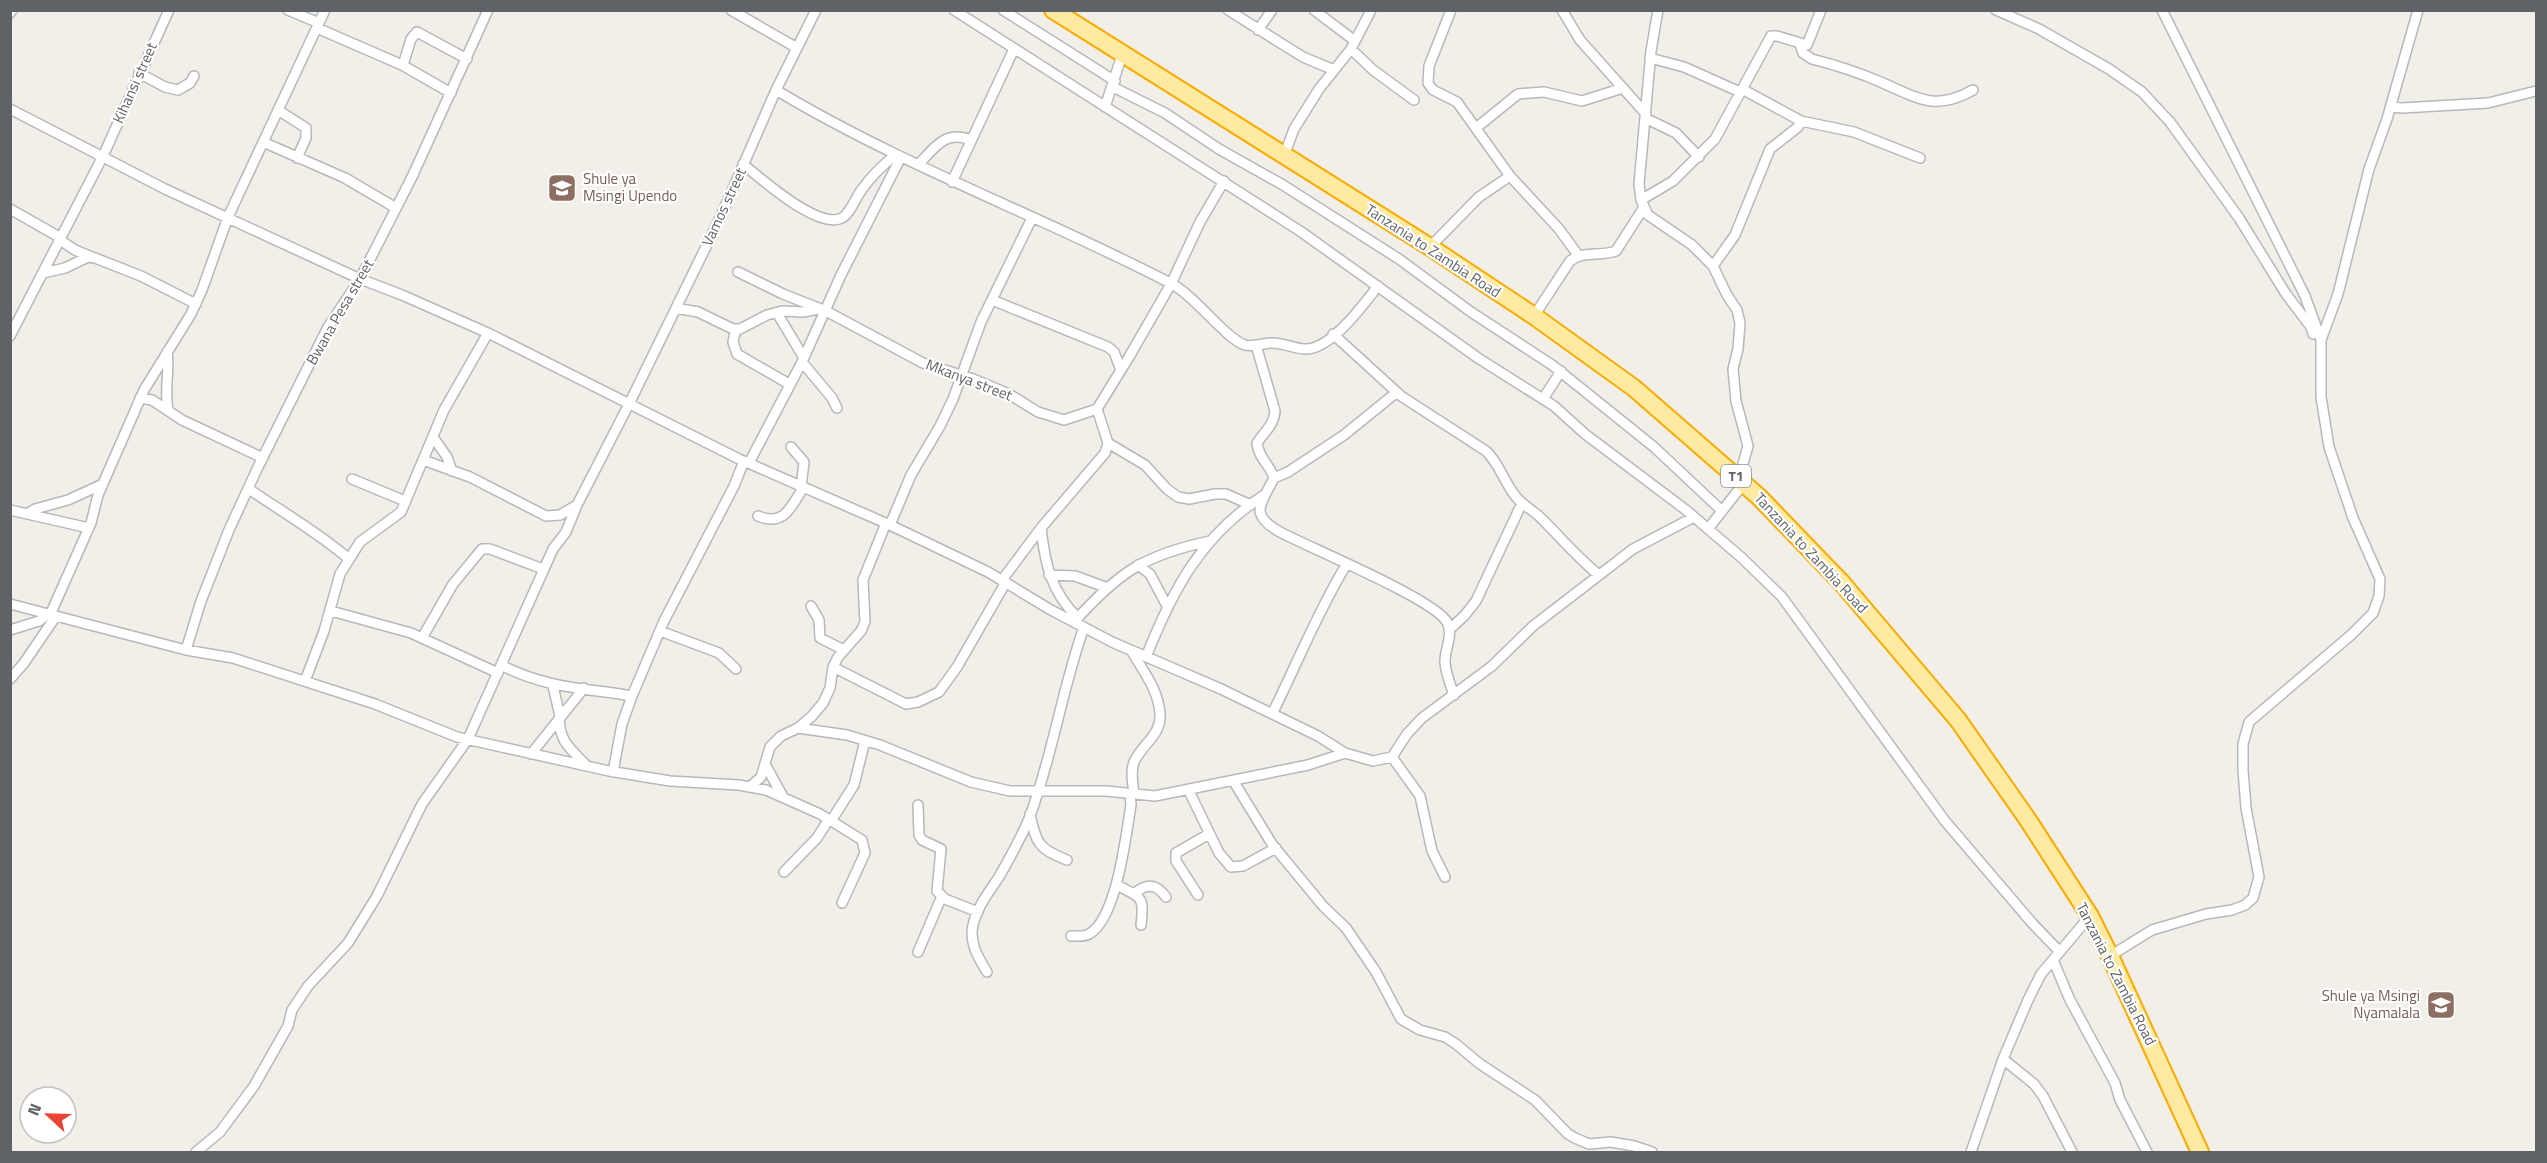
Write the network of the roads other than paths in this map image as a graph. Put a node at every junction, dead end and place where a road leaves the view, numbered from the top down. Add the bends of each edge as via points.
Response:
1 (169, 10) edge
2 (288, 10) edge
3 (326, 10) edge
4 (488, 10) edge
5 (731, 10) edge
6 (816, 10) edge
7 (954, 10) edge
8 (1003, 10) edge
9 (1228, 10) edge
10 (1272, 10) edge
11 (1314, 10) edge
12 (1371, 10) edge
13 (1451, 10) edge
14 (1562, 10) edge
15 (1658, 10) edge
16 (1821, 10) edge
17 (1996, 10) edge
18 (2162, 10) edge
19 (2418, 10) edge
20 (1063, 13) edge
21 (318, 26) junction
22 (1258, 30) junction
23 (1800, 44) junction
24 (1353, 45) junction
25 (797, 48) junction
26 (1013, 51) junction
27 (1122, 55) junction
28 (467, 58) junction
29 (1650, 58) junction
30 (403, 65) junction
31 (1334, 70) junction
32 (139, 73) junction
33 (194, 76) dead end
34 (1114, 84) junction
35 (1623, 88) junction
36 (776, 90) junction
37 (1741, 90) junction
38 (1973, 90) dead end
39 (2536, 91) edge
40 (451, 93) junction
41 (1414, 100) dead end
42 (1105, 107) junction
43 (2391, 107) junction
44 (10, 109) edge
45 (278, 110) junction
46 (1646, 116) junction
47 (1801, 120) junction
48 (1476, 128) junction
49 (971, 140) junction
50 (263, 142) junction
51 (103, 156) junction
52 (898, 156) junction
53 (1284, 156) junction
54 (1699, 157) junction
55 (297, 158) junction
56 (1920, 158) dead end
57 (743, 164) junction
58 (918, 165) junction
59 (1510, 176) junction
60 (1224, 181) junction
61 (952, 182) junction
62 (1642, 204) junction
63 (396, 208) junction
64 (10, 210) edge
65 (228, 217) junction
66 (1032, 218) junction
67 (60, 239) junction
68 (1430, 247) junction
69 (1578, 255) junction
70 (92, 257) junction
71 (1713, 266) junction
72 (738, 272) dead end
73 (43, 273) junction
74 (360, 279) junction
75 (1171, 284) junction
76 (1378, 286) junction
77 (992, 300) junction
78 (196, 304) junction
79 (676, 308) junction
80 (823, 310) junction
81 (777, 313) junction
82 (1534, 316) junction
83 (736, 329) junction
84 (488, 333) junction
85 (1333, 334) junction
86 (10, 336) edge
87 (2321, 340) junction
88 (1256, 345) junction
89 (167, 352) junction
90 (2321, 353) junction
91 (803, 360) junction
92 (1121, 370) junction
93 (1561, 371) junction
94 (962, 376) junction
95 (789, 384) junction
96 (1397, 392) junction
97 (140, 398) junction
98 (1544, 399) junction
99 (630, 402) junction
100 (837, 408) dead end
101 (168, 410) junction
102 (1096, 410) junction
103 (432, 437) junction
104 (1108, 443) junction
105 (791, 447) dead end
106 (263, 458) junction
107 (423, 460) junction
108 (747, 462) junction
109 (452, 471) junction
110 (1274, 478) junction
111 (352, 479) dead end
112 (1741, 481) junction
113 (103, 484) junction
114 (802, 487) junction
115 (249, 489) junction
116 (1265, 495) junction
117 (405, 501) junction
118 (1522, 503) junction
119 (577, 505) junction
120 (1251, 505) junction
121 (10, 510) edge
122 (1722, 510) junction
123 (27, 514) junction
124 (758, 516) dead end
125 (1694, 517) junction
126 (888, 524) junction
127 (89, 528) junction
128 (1041, 528) junction
129 (1708, 529) junction
130 (1210, 541) junction
131 (349, 559) junction
132 (1138, 565) junction
133 (1346, 565) junction
134 (543, 569) junction
135 (1049, 575) junction
136 (1599, 575) junction
137 (1004, 581) junction
138 (1108, 588) junction
139 (10, 604) edge
140 (811, 606) dead end
141 (1167, 606) junction
142 (331, 611) junction
143 (51, 615) junction
144 (1076, 620) junction
145 (1084, 627) junction
146 (10, 630) edge
147 (1449, 630) junction
148 (660, 631) junction
149 (422, 638) junction
150 (186, 650) junction
151 (844, 650) junction
152 (1131, 650) junction
153 (1146, 657) junction
154 (833, 667) junction
155 (500, 669) junction
156 (736, 669) dead end
157 (10, 679) edge
158 (305, 681) junction
159 (553, 686) junction
160 (584, 688) junction
161 (1454, 694) junction
162 (632, 696) junction
163 (1272, 714) junction
164 (559, 717) junction
165 (798, 728) junction
166 (468, 739) junction
167 (865, 741) junction
168 (1345, 753) junction
169 (531, 754) junction
170 (1392, 757) junction
171 (587, 766) junction
172 (766, 766) junction
173 (613, 772) junction
174 (1234, 782) junction
175 (750, 787) junction
176 (1188, 789) junction
177 (1037, 791) junction
178 (1132, 794) junction
179 (782, 796) junction
180 (918, 805) dead end
181 (1030, 814) junction
182 (830, 820) junction
183 (1209, 834) junction
184 (1276, 848) junction
185 (1067, 860) dead end
186 (784, 872) dead end
187 (1445, 877) dead end
188 (1117, 885) junction
189 (1135, 893) junction
190 (1198, 895) dead end
191 (942, 897) junction
192 (1166, 897) dead end
193 (842, 903) dead end
194 (978, 912) junction
195 (2090, 916) junction
196 (1141, 925) dead end
197 (1071, 936) dead end
198 (918, 952) dead end
199 (2060, 952) junction
200 (2110, 956) junction
201 (2053, 960) junction
202 (987, 972) dead end
203 (2003, 1059) junction
204 (196, 1152) edge
205 (1652, 1152) edge
206 (1971, 1152) edge
207 (2072, 1152) edge
208 (2147, 1152) edge
209 (2200, 1152) edge

1 - 32 street, Kihansi street
2 - 21 street
3 - 21 street
4 - 28 street, Bwana Pesa street
5 - 25 street
6 - 25 street, Vamos street
7 - 26 street
8 - 34 street
9 - 22 street
10 - 22 street
11 - 24 street
12 - 24 street
13 - 48 street via 1429,66 1428,83 1432,90 1457,102
14 - 35 street via 1580,40
15 - 29 street
16 - 23 street via 1807,45
17 - 90 street via 2039,29 2109,69 2142,93 2170,122 2240,218 2311,327
18 - 87 street via 2270,222
19 - 43 street
20 - 27 highway, Tanzania to Zambia Road / T1
21 - 30 street
21 - 45 street
22 - 31 street
23 - 37 street via 1771,36
23 - 38 street via 1803,53 1812,59 1921,99 1946,102
24 - 31 street
24 - 41 street via 1373,70
25 - 36 street, Vamos street
26 - 42 street
26 - 49 street
27 - 34 street
27 - 53 highway, Tanzania to Zambia Road / T1
28 - 30 street via 417,32
28 - 40 street, Bwana Pesa street
29 - 37 street
29 - 46 street
30 - 40 street
31 - 53 street via 1294,129
32 - 33 street via 178,90
32 - 51 street, Kihansi street
34 - 42 street
34 - 93 street via 1399,259
35 - 46 street
35 - 48 street via 1582,101 1544,92 1518,94
36 - 52 street
36 - 57 street, Vamos street
37 - 47 street
37 - 54 street via 1715,139
39 - 43 street via 2488,103
40 - 63 street, Bwana Pesa street
42 - 60 street
43 - 87 street via 2369,169 2338,294
44 - 51 street
45 - 50 street
45 - 55 street via 306,128
46 - 54 street via 1676,133
46 - 62 street via 1639,184
47 - 56 street via 1854,132
47 - 71 street via 1798,127 1770,149 1735,235
48 - 59 street
49 - 58 street via 954,135
49 - 61 street
50 - 55 street
50 - 65 street
51 - 65 street
51 - 67 street, Kihansi street
52 - 57 street via 866,184 842,218 835,219 810,213 788,201
52 - 58 street
52 - 80 street
53 - 68 highway, Tanzania to Zambia Road / T1
54 - 62 street
55 - 63 street via 345,178
57 - 79 street, Vamos street
58 - 61 street
59 - 68 street via 1479,197
59 - 69 street
60 - 75 street
60 - 76 street
61 - 66 street
62 - 69 street via 1616,250
62 - 71 street via 1648,214 1692,245
63 - 74 street, Bwana Pesa street
64 - 67 street
65 - 74 street
65 - 78 street
66 - 75 street
66 - 77 street
67 - 70 street
67 - 73 street, Kihansi street
68 - 82 highway, Tanzania to Zambia Road / T1
69 - 82 street
70 - 73 street
70 - 78 street
71 - 112 street via 1737,309 1740,323 1733,369 1736,401 1748,446
72 - 80 street, Mkanya street
73 - 86 street, Kihansi street
74 - 84 street
74 - 106 street, Bwana Pesa street via 328,327
75 - 88 street via 1235,338 1246,345
75 - 92 street
76 - 85 street
76 - 98 street
77 - 92 street via 1108,347
77 - 94 street
78 - 89 street
79 - 83 street via 698,312
79 - 99 street, Vamos street
80 - 81 street
80 - 91 street
80 - 94 street, Mkanya street via 923,363
81 - 83 street
81 - 91 street
82 - 112 highway, Tanzania to Zambia Road / T1 via 1634,388
83 - 95 street via 737,354
84 - 99 street
84 - 103 street via 462,374
85 - 88 street via 1317,347 1304,349 1273,343
85 - 96 street
87 - 90 street
88 - 110 street via 1275,411 1271,426 1257,443 1258,451
89 - 97 street
89 - 101 street
90 - 200 street via 2321,397 2330,447 2353,518 2380,579 2379,596 2373,613 2351,635 2249,722 2242,744 2246,808 2259,878 2253,898 2232,910 2152,930
91 - 95 street
91 - 100 street
92 - 102 street
93 - 98 street
93 - 122 street via 1654,447
94 - 102 street, Mkanya street via 1009,394 1052,418 1064,420
94 - 126 street
95 - 108 street
96 - 110 street via 1344,435
96 - 118 street via 1486,451
97 - 101 street
97 - 113 street
98 - 125 street
99 - 108 street
99 - 119 street, Vamos street
101 - 106 street
102 - 104 street
103 - 107 street
103 - 109 street
104 - 120 street via 1144,465 1178,496 1189,499 1226,494
104 - 128 street via 1105,453
105 - 114 street via 804,462
106 - 115 street, Bwana Pesa street
107 - 109 street
107 - 117 street
108 - 114 street
108 - 148 street
109 - 119 street via 546,516 560,515
110 - 116 street
111 - 117 street
112 - 122 street
112 - 195 highway, Tanzania to Zambia Road / T1 via 1841,582 1958,720
113 - 123 street
113 - 127 street
114 - 124 street via 777,520
114 - 126 street
115 - 131 street via 313,530
115 - 150 street, Bwana Pesa street via 201,601
116 - 120 street
116 - 133 street via 1259,507 1267,525
117 - 131 street via 401,512 360,542
118 - 136 street
118 - 147 street via 1476,601
119 - 134 street, Vamos street
120 - 130 street
121 - 123 street
122 - 129 street
123 - 127 street
125 - 129 street
125 - 136 street via 1633,549
126 - 137 street
126 - 151 street via 863,580 865,622
127 - 143 street
128 - 135 street
128 - 137 street
129 - 199 street via 1782,597 1945,821
130 - 132 street via 1165,551
130 - 141 street via 1197,555
131 - 142 street via 340,574
132 - 138 street
132 - 141 street via 1150,574
133 - 147 street via 1388,583 1440,614
133 - 163 street via 1320,610
134 - 149 street via 482,549 453,584
134 - 155 street, Vamos street
135 - 138 street via 1075,576
135 - 144 street
136 - 161 street
137 - 144 street
137 - 154 street via 957,667 939,692 930,697 906,704
138 - 144 street
139 - 143 street
140 - 151 street via 819,620 820,638
141 - 153 street
142 - 149 street
142 - 158 street
143 - 146 street
143 - 150 street
143 - 157 street via 24,663
144 - 145 street
145 - 152 street
145 - 177 street
147 - 161 street via 1445,661
148 - 156 street via 719,653
148 - 162 street
149 - 155 street
150 - 158 street via 233,658
151 - 154 street
152 - 153 street
152 - 178 street via 1154,689 1160,715 1158,729 1134,762
153 - 163 street
154 - 165 street via 830,688 822,703
155 - 159 street
155 - 166 street, Vamos street
158 - 166 street
159 - 160 street
159 - 164 street
160 - 162 street
160 - 164 street
161 - 170 street via 1422,718
162 - 173 street
163 - 168 street
164 - 169 street
164 - 171 street via 566,746
165 - 167 street
165 - 172 street via 770,747
166 - 169 street
166 - 204 street, Vamos street via 422,804 377,896 348,943 308,986 292,1010 288,1026 254,1086 220,1132
167 - 177 street via 971,782 1010,791
167 - 182 street via 854,785
168 - 170 street via 1374,761
168 - 174 street
169 - 171 street
170 - 187 street via 1420,796 1432,851
171 - 173 street
172 - 175 street
172 - 179 street
173 - 175 street
174 - 176 street
174 - 184 street
175 - 179 street
176 - 178 street via 1155,796
176 - 183 street
177 - 178 street
177 - 181 street
178 - 188 street
179 - 182 street
180 - 191 street via 919,835 941,849 937,891
181 - 185 street via 1038,845
181 - 194 street
182 - 186 street
182 - 193 street via 865,846 861,864
183 - 184 street via 1231,867 1243,866
183 - 190 street via 1182,848 1175,857
184 - 205 street via 1346,928 1401,1018 1456,1044 1535,1100 1568,1134 1589,1144 1611,1142
188 - 189 street
188 - 197 street via 1094,930 1088,935
189 - 192 street via 1154,886
189 - 196 street via 1142,904
191 - 194 street
191 - 198 street
194 - 202 street via 972,935 975,952
195 - 199 street
195 - 200 highway, Tanzania to Zambia Road / T1
199 - 201 street
200 - 209 highway, Tanzania to Zambia Road / T1
201 - 203 street via 2032,991
201 - 208 street
203 - 206 street
203 - 207 street via 2043,1096

